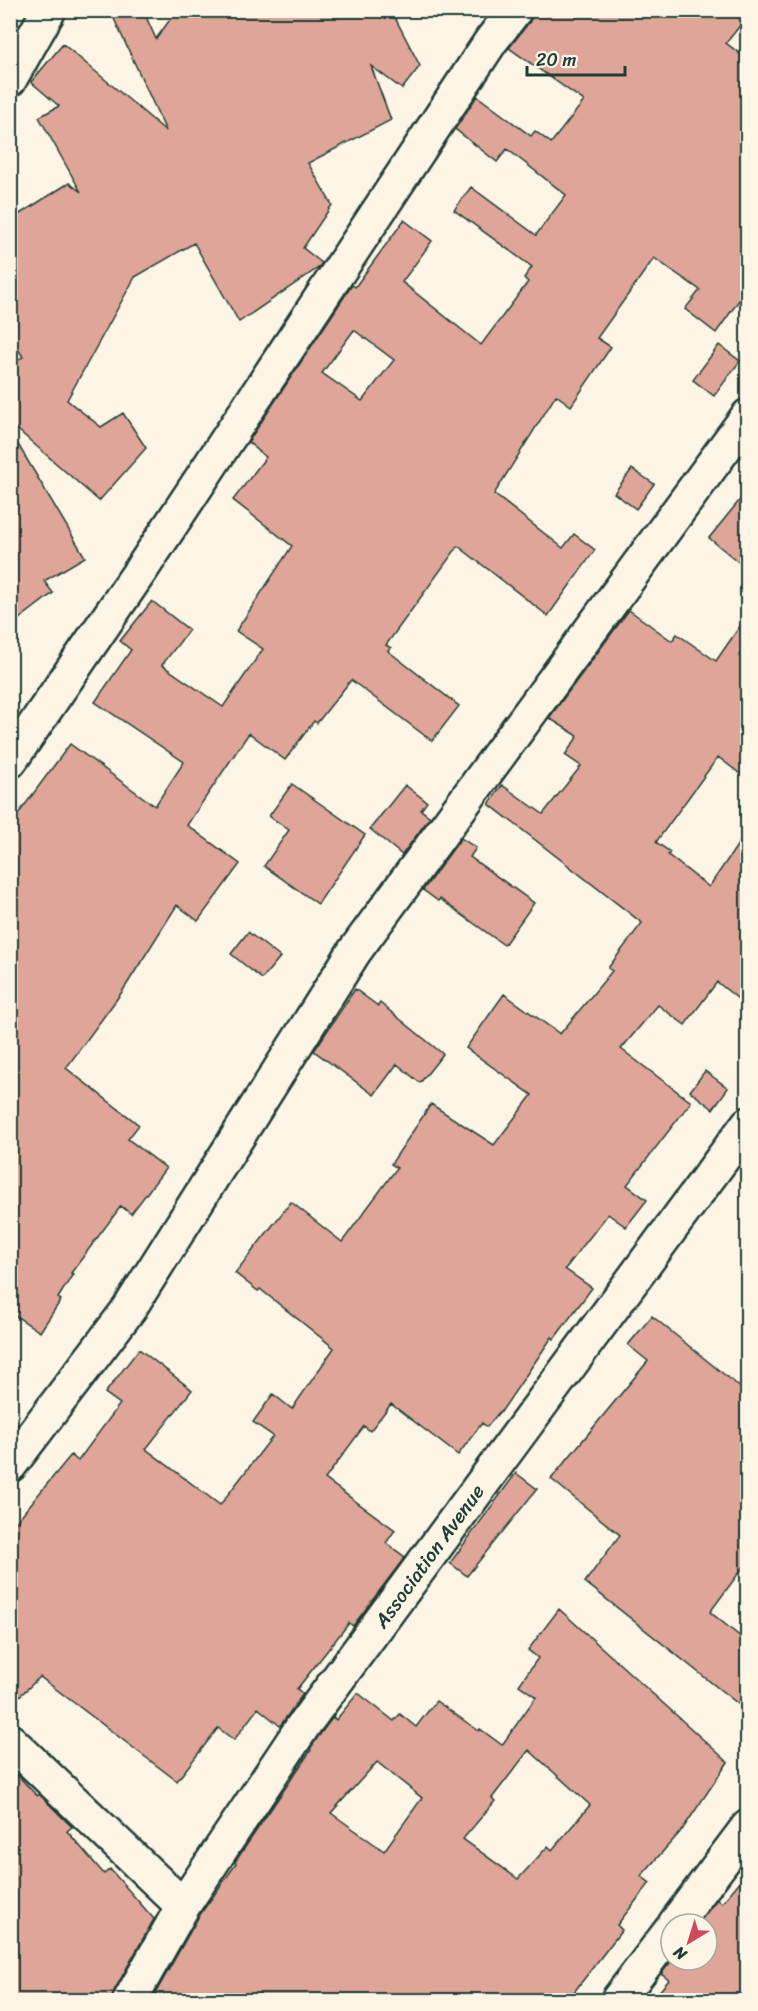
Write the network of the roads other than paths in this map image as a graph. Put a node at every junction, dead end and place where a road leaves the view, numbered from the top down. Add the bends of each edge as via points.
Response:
1 (49, 10) edge
2 (515, 10) edge
3 (10, 79) edge
4 (747, 416) edge
5 (10, 760) edge
6 (747, 1124) edge
7 (10, 1465) edge
8 (10, 1741) edge
9 (747, 1827) edge
10 (183, 1906) junction
11 (684, 1912) edge
12 (659, 1946) edge
13 (130, 2001) edge
14 (618, 2001) edge

1 - 3 street
2 - 5 street
4 - 7 street via 354,952 129,1309
6 - 10 street, Association Avenue via 303,1726
8 - 10 street
9 - 11 street
10 - 13 street, Association Avenue
12 - 14 street

